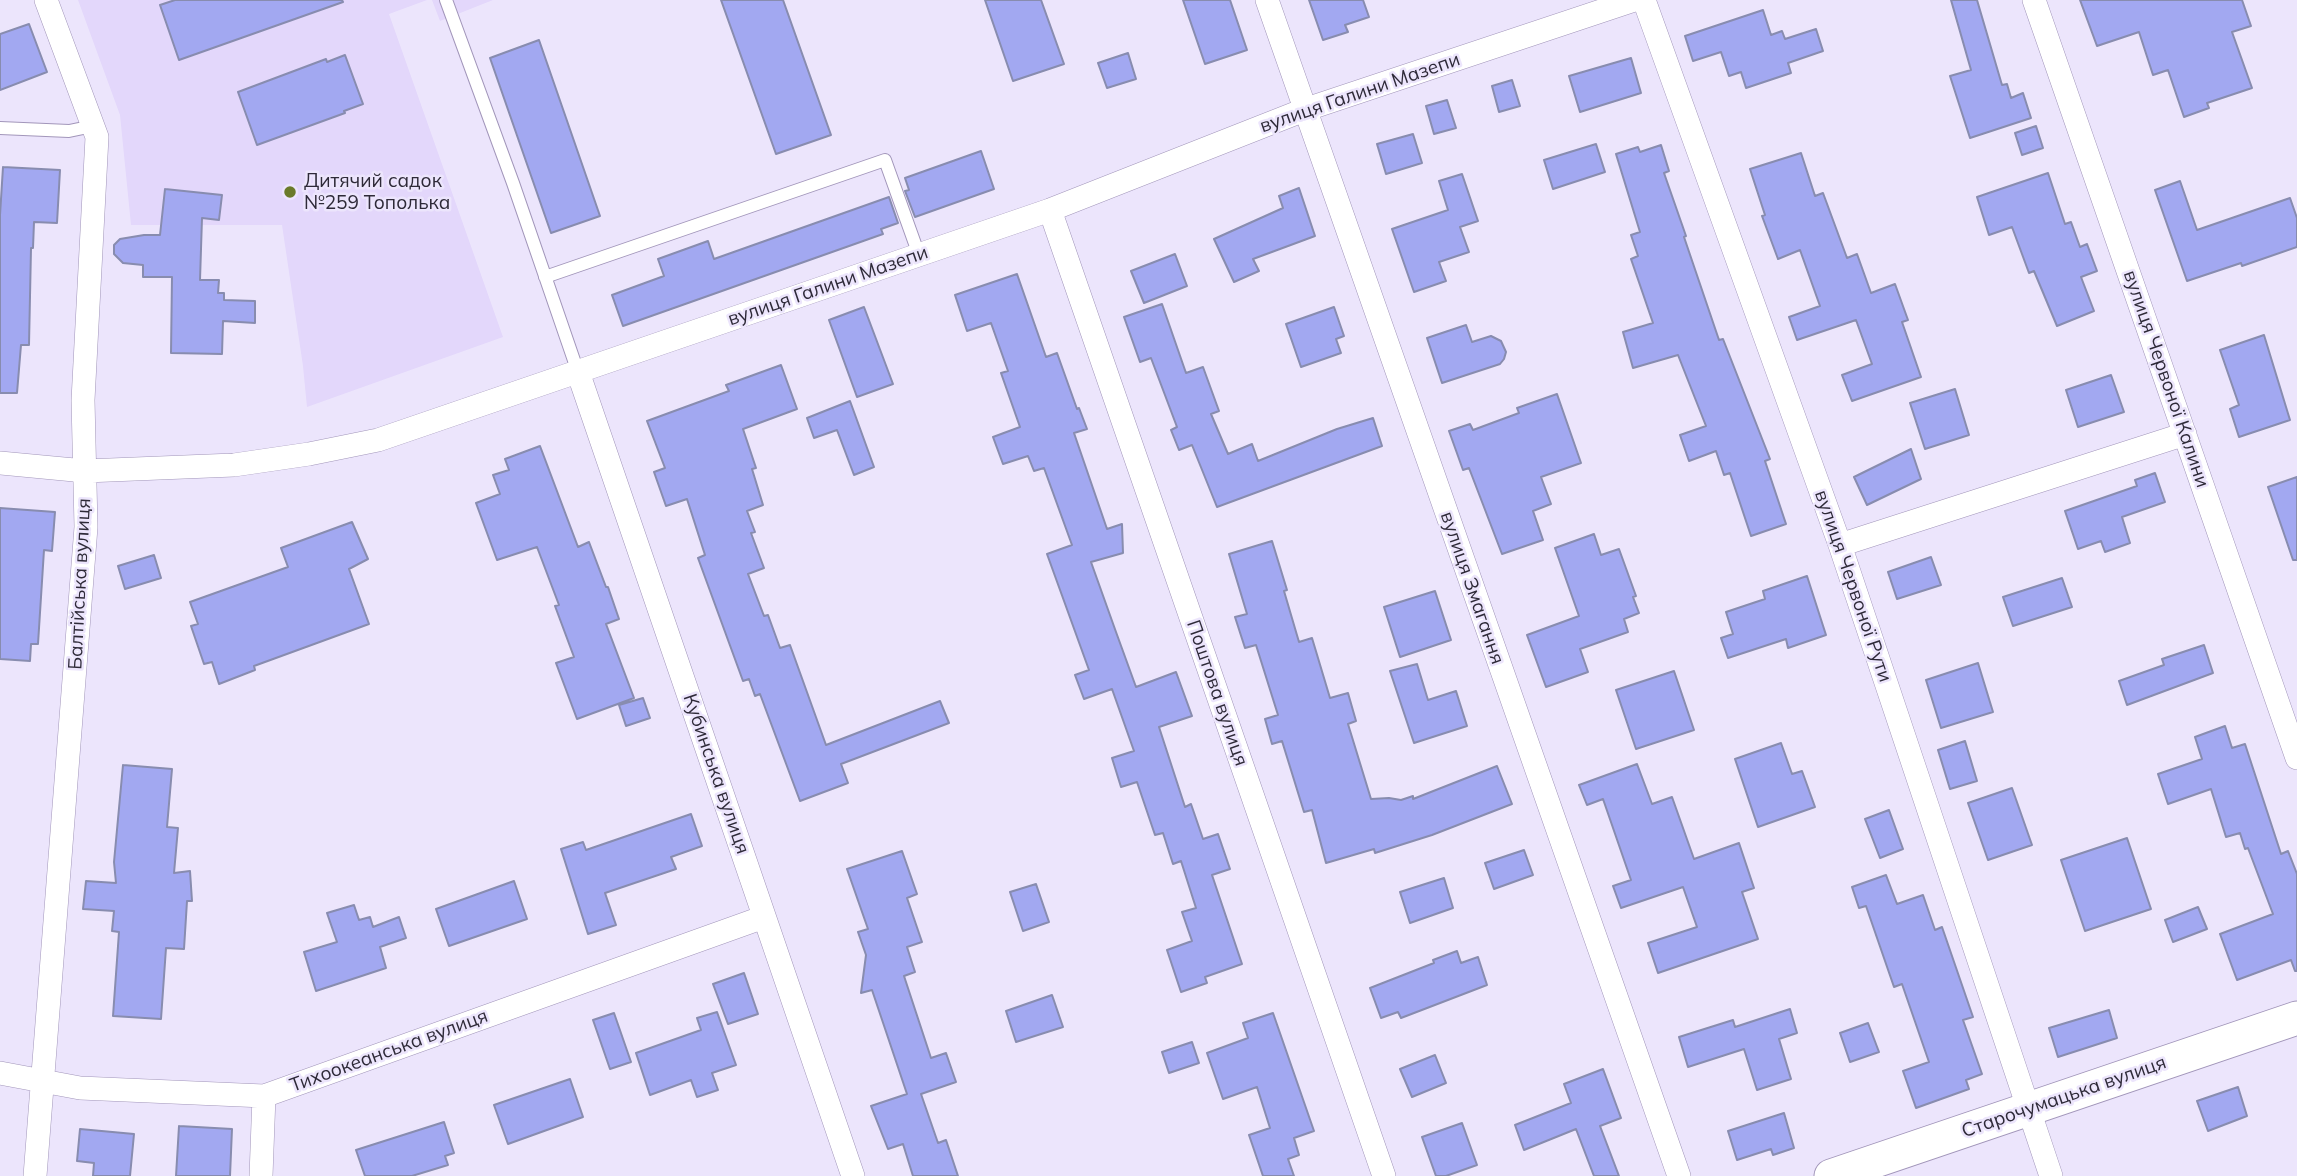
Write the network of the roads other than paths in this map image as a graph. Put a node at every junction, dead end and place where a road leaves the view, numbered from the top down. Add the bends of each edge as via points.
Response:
1 (46, 0) edge
2 (446, 0) edge
3 (1267, 0) edge
4 (1634, 0) edge
5 (1644, 0) edge
6 (2034, 0) edge
7 (1304, 110) junction
8 (93, 126) junction
9 (0, 128) edge
10 (1049, 210) junction
11 (919, 255) junction
12 (545, 277) junction
13 (578, 372) junction
14 (2185, 434) junction
15 (0, 463) edge
16 (85, 471) junction
17 (1840, 545) junction
18 (2297, 758) edge
19 (764, 916) junction
20 (2297, 1018) edge
21 (0, 1073) edge
22 (44, 1081) junction
23 (264, 1096) junction
24 (2028, 1109) junction
25 (35, 1176) edge
26 (261, 1176) edge
27 (853, 1176) edge
28 (1384, 1176) edge
29 (1679, 1176) edge
30 (1831, 1176) edge
31 (2051, 1176) edge

1 - 8 street, Балтійська вулиця
2 - 12 lane
3 - 7 street, вулиця Змагання
4 - 7 street, вулиця Галини Мазепи
5 - 17 street, вулиця Червоної Рути
6 - 14 street, вулиця Червоної Калини
7 - 10 street, вулиця Галини Мазепи
7 - 29 street, вулиця Змагання
8 - 9 lane via 69,131
8 - 16 street, Балтійська вулиця via 97,137 83,400
10 - 11 street, вулиця Галини Мазепи
10 - 28 street, Поштова вулиця
11 - 12 lane via 885,160
11 - 13 street, вулиця Галини Мазепи
12 - 13 lane
13 - 16 street, вулиця Галини Мазепи via 378,440 309,454 234,465
13 - 19 street, Кубинська вулиця
14 - 17 street
14 - 18 street, вулиця Червоної Калини
15 - 16 street, вулиця Галини Мазепи
16 - 22 street, Балтійська вулиця via 86,527
17 - 24 street, вулиця Червоної Рути
19 - 23 street, Тихоокеанська вулиця
19 - 27 street, Кубинська вулиця
20 - 24 street, Старочумацька вулиця
21 - 22 street, Тихоокеанська вулиця
22 - 23 street, Тихоокеанська вулиця via 80,1088
22 - 25 street, Балтійська вулиця
23 - 26 street
24 - 30 street, Старочумацька вулиця
24 - 31 street, вулиця Червоної Рути

